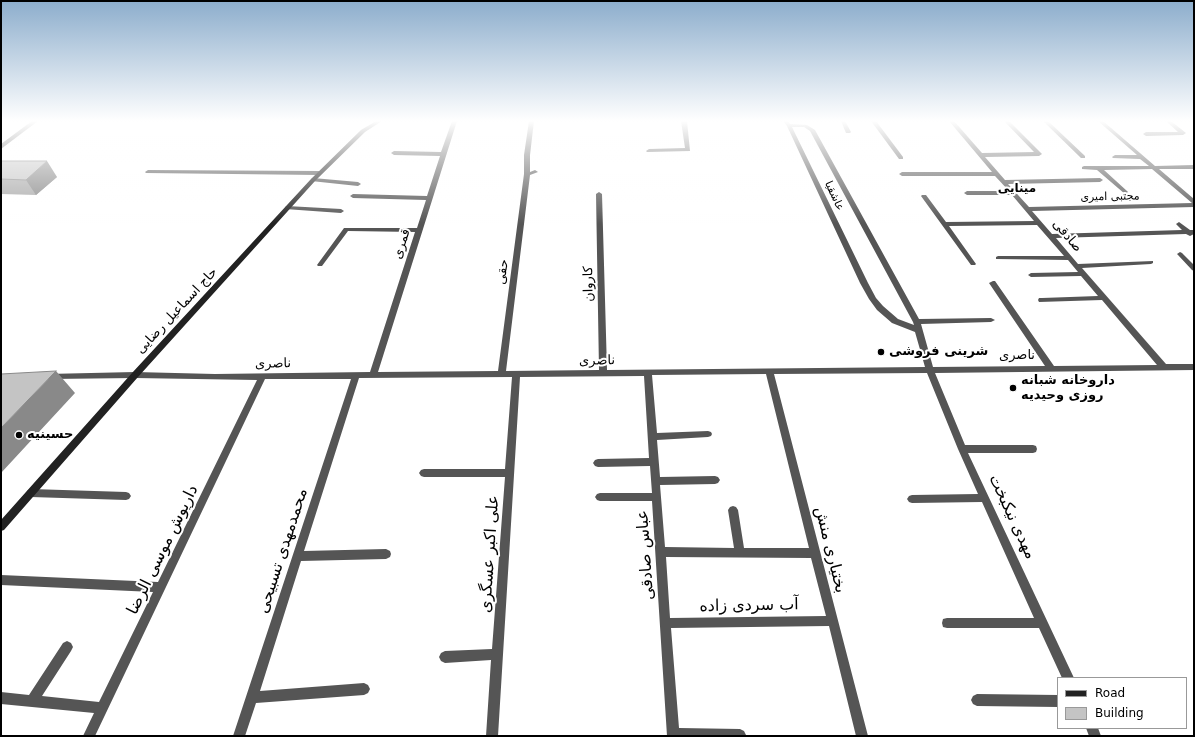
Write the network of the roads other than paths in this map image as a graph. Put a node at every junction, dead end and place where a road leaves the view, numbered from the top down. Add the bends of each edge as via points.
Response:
1 (338, 155) edge
2 (444, 155) edge
3 (527, 155) edge
4 (802, 155) edge
5 (826, 155) edge
6 (899, 155) edge
7 (981, 155) edge
8 (1115, 157) dead end
9 (1142, 157) joint
10 (901, 158) dead end
11 (1084, 168) dead end
12 (1100, 168) junction
13 (1154, 168) junction
14 (1194, 168) edge
15 (148, 172) dead end
16 (535, 172) dead end
17 (320, 173) junction
18 (527, 174) junction
19 (902, 174) dead end
20 (997, 174) junction
21 (313, 180) junction
22 (1100, 180) dead end
23 (1004, 182) junction
24 (358, 184) dead end
25 (1126, 192) dead end
26 (967, 193) dead end
27 (1014, 193) junction
28 (599, 194) dead end
29 (353, 196) dead end
30 (924, 196) dead end
31 (430, 198) junction
32 (1194, 204) edge
33 (288, 208) junction
34 (1027, 209) junction
35 (341, 211) dead end
36 (1039, 223) junction
37 (946, 224) junction
38 (1179, 224) dead end
39 (419, 230) junction
40 (1191, 232) edge
41 (1051, 236) junction
42 (1194, 238) edge
43 (1180, 254) dead end
44 (998, 258) dead end
45 (1069, 258) junction
46 (1151, 262) dead end
47 (973, 264) dead end
48 (320, 265) dead end
49 (1077, 266) junction
50 (1194, 269) edge
51 (1083, 274) junction
52 (1031, 275) dead end
53 (993, 282) dead end
54 (1104, 298) junction
55 (1042, 300) dead end
56 (991, 320) dead end
57 (917, 326) junction
58 (1164, 367) junction
59 (1194, 367) edge
60 (930, 368) junction
61 (1051, 368) junction
62 (769, 371) junction
63 (648, 372) junction
64 (603, 373) junction
65 (502, 374) junction
66 (516, 374) junction
67 (135, 375) junction
68 (356, 375) junction
69 (373, 375) junction
70 (41, 376) edge
71 (263, 376) junction
72 (708, 434) dead end
73 (652, 437) junction
74 (962, 449) junction
75 (1033, 449) dead end
76 (654, 462) junction
77 (598, 463) dead end
78 (510, 472) junction
79 (424, 473) dead end
80 (715, 480) dead end
81 (655, 481) junction
82 (31, 493) junction
83 (126, 496) dead end
84 (600, 497) dead end
85 (656, 497) junction
86 (985, 498) junction
87 (912, 500) dead end
88 (733, 510) dead end
89 (1, 527) edge
90 (660, 552) junction
91 (740, 553) junction
92 (815, 553) junction
93 (386, 554) dead end
94 (297, 556) junction
95 (1, 580) edge
96 (161, 587) junction
97 (833, 621) junction
98 (666, 623) junction
99 (947, 623) dead end
100 (1042, 624) junction
101 (67, 647) dead end
102 (498, 654) junction
103 (445, 657) dead end
104 (1068, 677) edge
105 (364, 689) dead end
106 (252, 697) junction
107 (2, 700) edge
108 (977, 700) dead end
109 (1057, 701) edge
110 (32, 702) junction
111 (102, 708) junction
112 (673, 735) edge
113 (740, 735) edge
114 (89, 736) edge
115 (239, 736) edge
116 (492, 736) edge
117 (862, 736) edge

1 - 17 main road, حاج اسماعیل رضایی
2 - 31 street, قمری
3 - 18 street, حقی
4 - 57 street, عاشقیا via 873,299 895,320
5 - 57 street, عاشقیا
6 - 10 street
7 - 20 street, صادقی
8 - 9 street
9 - 13 street
11 - 12 street
12 - 13 street
12 - 25 street
13 - 14 street
13 - 32 street
15 - 17 street
16 - 18 street
17 - 21 main road, حاج اسماعیل رضایی
18 - 65 street, حقی
19 - 20 street
20 - 23 street, صادقی
21 - 24 street
21 - 33 main road, حاج اسماعیل رضایی
22 - 23 street
23 - 27 street, صادقی
26 - 27 street
27 - 34 street, صادقی
28 - 64 street, کاروان
29 - 31 street
30 - 37 street
31 - 39 street, قمری
32 - 34 street, مجتبی امیری
33 - 35 street
33 - 67 main road, حاج اسماعیل رضایی
34 - 36 street, صادقی
36 - 37 street
36 - 41 street, صادقی
37 - 47 street
38 - 40 street
39 - 48 street via 346,230
39 - 69 street, قمری
40 - 41 street
40 - 42 street
41 - 45 street, صادقی
43 - 50 street
44 - 45 street
45 - 49 street, صادقی
46 - 49 street
49 - 51 street, صادقی
51 - 52 street
51 - 54 street, صادقی
53 - 61 street
54 - 55 street
54 - 58 street, صادقی
56 - 57 street
57 - 60 street, عاشقیا
58 - 59 street, ناصری
58 - 61 street, ناصری
60 - 61 street, ناصری
60 - 62 street, ناصری
60 - 74 street, مهدی نیکبخت
62 - 63 street, ناصری
62 - 92 street, بختیاری منش
63 - 64 street, ناصری
63 - 73 street, عباس صادقی
64 - 66 street, ناصری
65 - 66 street, ناصری
65 - 69 street, ناصری
66 - 78 street, علی اکبر عسگری
67 - 70 street, ناصری
67 - 71 street, ناصری
67 - 82 main road, حاج اسماعیل رضایی
68 - 69 street, ناصری
68 - 71 street, ناصری
68 - 94 street, محمدمهدی تسبیحی
71 - 96 street, داریوش موسی الرضا
72 - 73 street
73 - 76 street, عباس صادقی
74 - 75 street
74 - 86 street, مهدی نیکبخت
76 - 77 street
76 - 81 street, عباس صادقی
78 - 79 street
78 - 102 street, علی اکبر عسگری
80 - 81 street
81 - 85 street, عباس صادقی
82 - 83 street
82 - 89 main road, حاج اسماعیل رضایی
84 - 85 street
85 - 90 street, عباس صادقی
86 - 87 street
86 - 100 street, مهدی نیکبخت
88 - 91 street
90 - 91 street
90 - 98 street, عباس صادقی
91 - 92 street
92 - 97 street, بختیاری منش
93 - 94 street
94 - 106 street, محمدمهدی تسبیحی
95 - 96 street
96 - 111 street, داریوش موسی الرضا
97 - 98 street, آب سردی زاده
97 - 117 street, بختیاری منش
98 - 112 street, عباس صادقی
99 - 100 street
100 - 104 street, مهدی نیکبخت
101 - 110 street
102 - 103 street
102 - 116 street, علی اکبر عسگری
105 - 106 street
106 - 115 street, محمدمهدی تسبیحی
107 - 110 street
108 - 109 street
110 - 111 street
111 - 114 street, داریوش موسی الرضا
112 - 113 street

